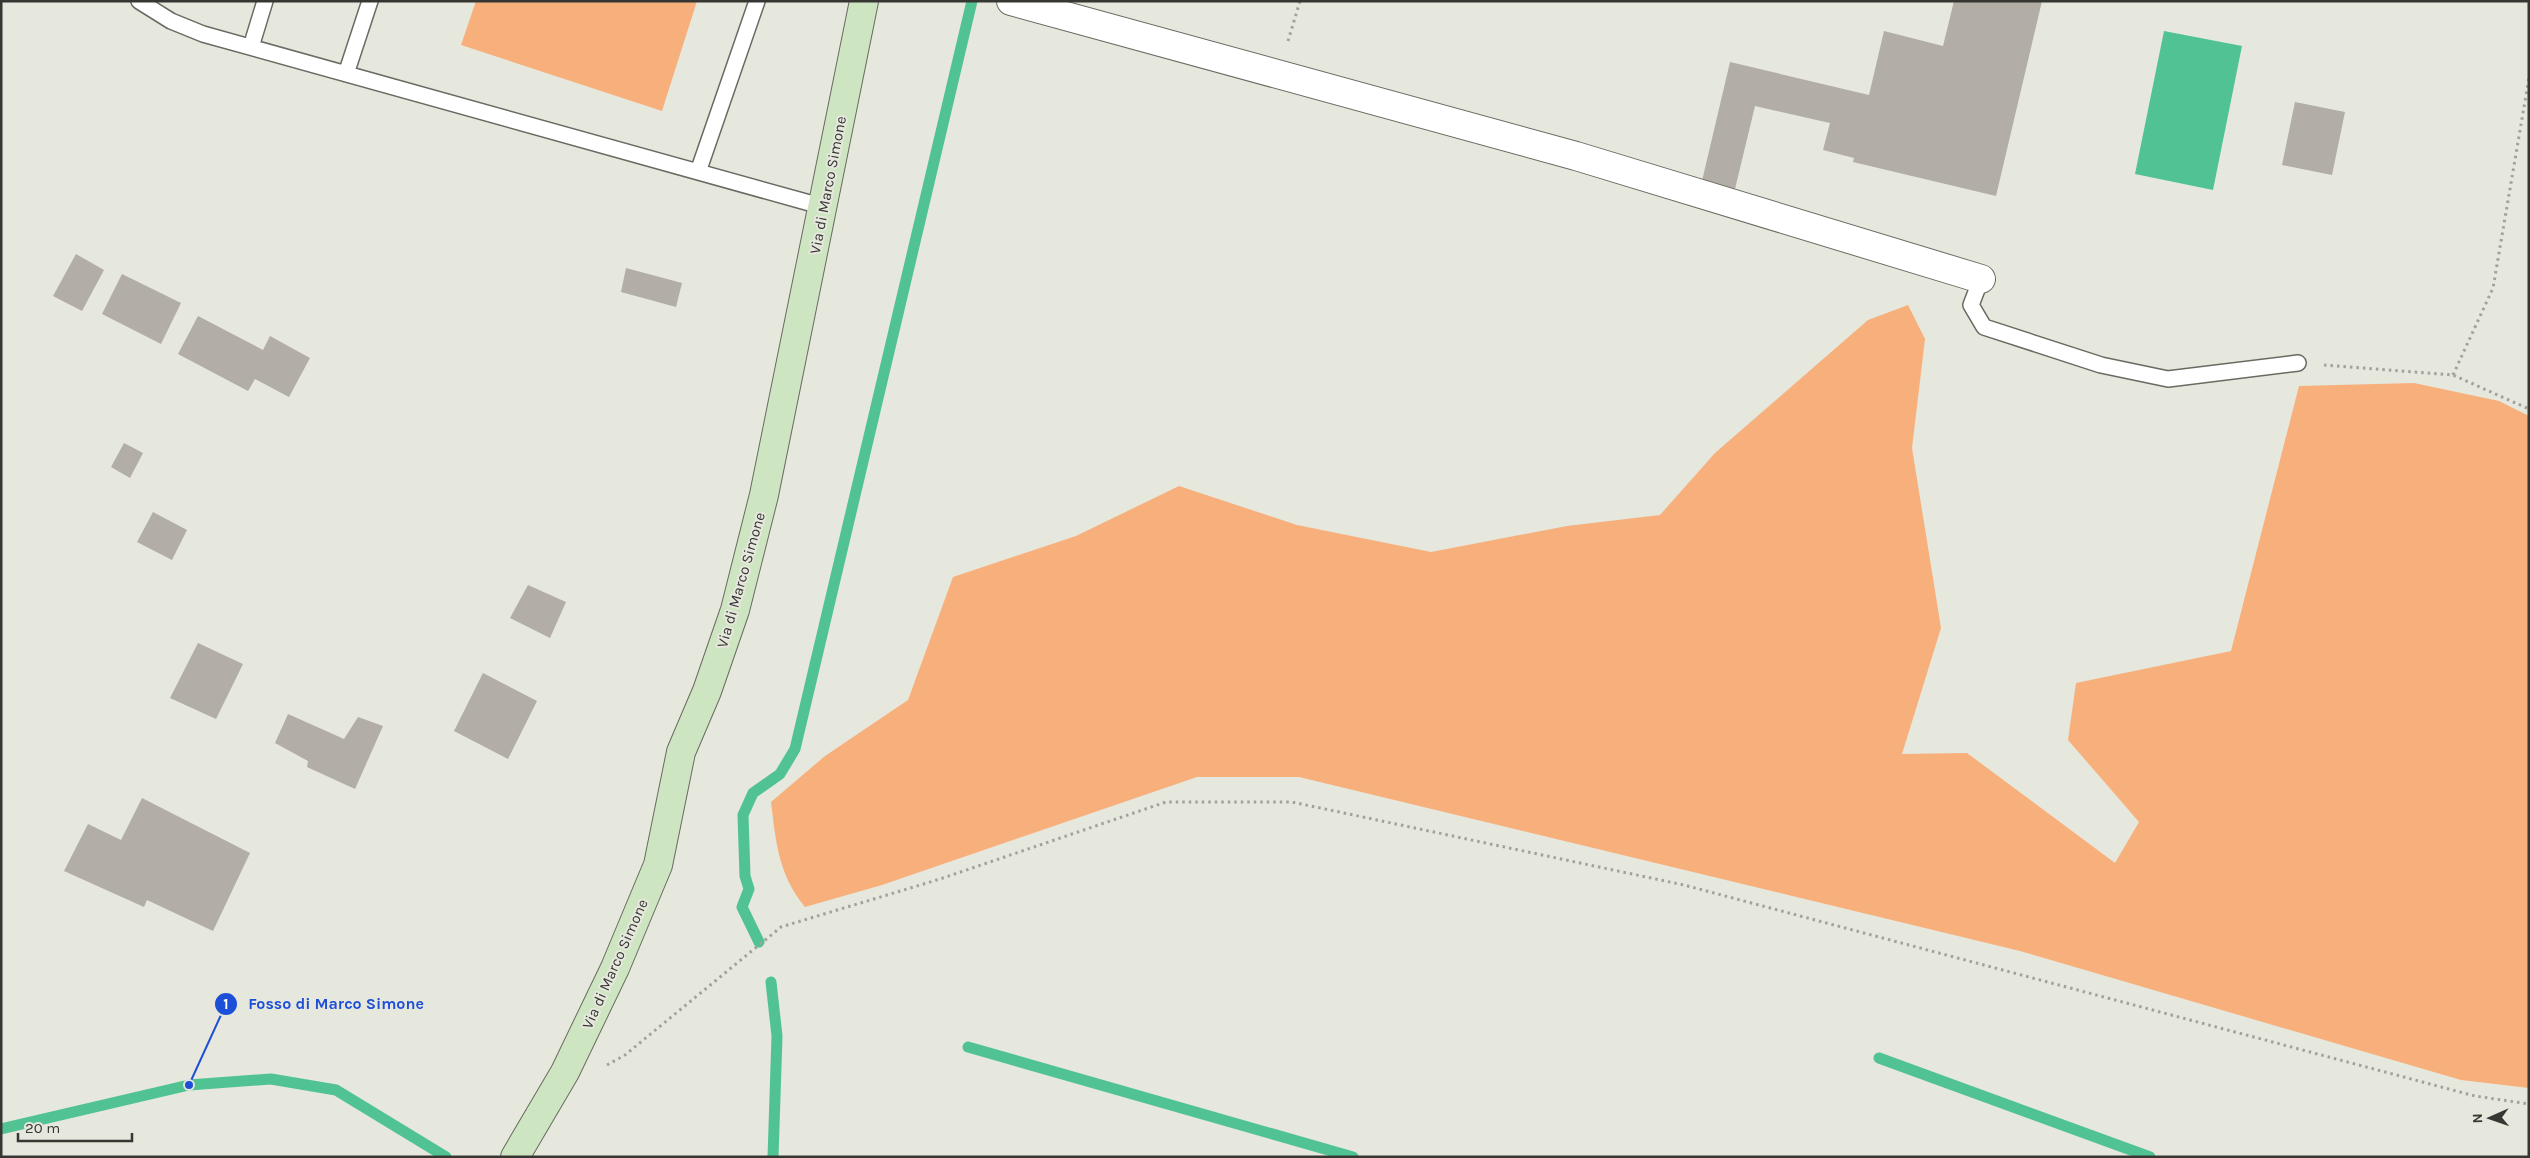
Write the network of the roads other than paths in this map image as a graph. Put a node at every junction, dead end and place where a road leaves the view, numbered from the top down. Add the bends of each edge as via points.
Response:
1 (138, 1) edge
2 (265, 1) edge
3 (370, 1) edge
4 (757, 1) edge
5 (864, 1) edge
6 (1011, 1) edge
7 (158, 7) edge
8 (251, 48) junction
9 (346, 74) junction
10 (698, 172) junction
11 (824, 207) junction
12 (1981, 279) joint
13 (2298, 363) road end
14 (521, 1148) edge

1 - 7 lane
2 - 8 lane
3 - 9 lane
4 - 10 lane
5 - 11 street, Via di Marco Simone
6 - 12 street via 1576,156
7 - 8 lane via 186,28
8 - 9 lane
9 - 10 lane
10 - 11 lane
11 - 14 street, Via di Marco Simone via 764,495 736,610 681,752 658,865 611,977 565,1072
12 - 13 lane via 1971,305 1984,327 2101,365 2168,379

